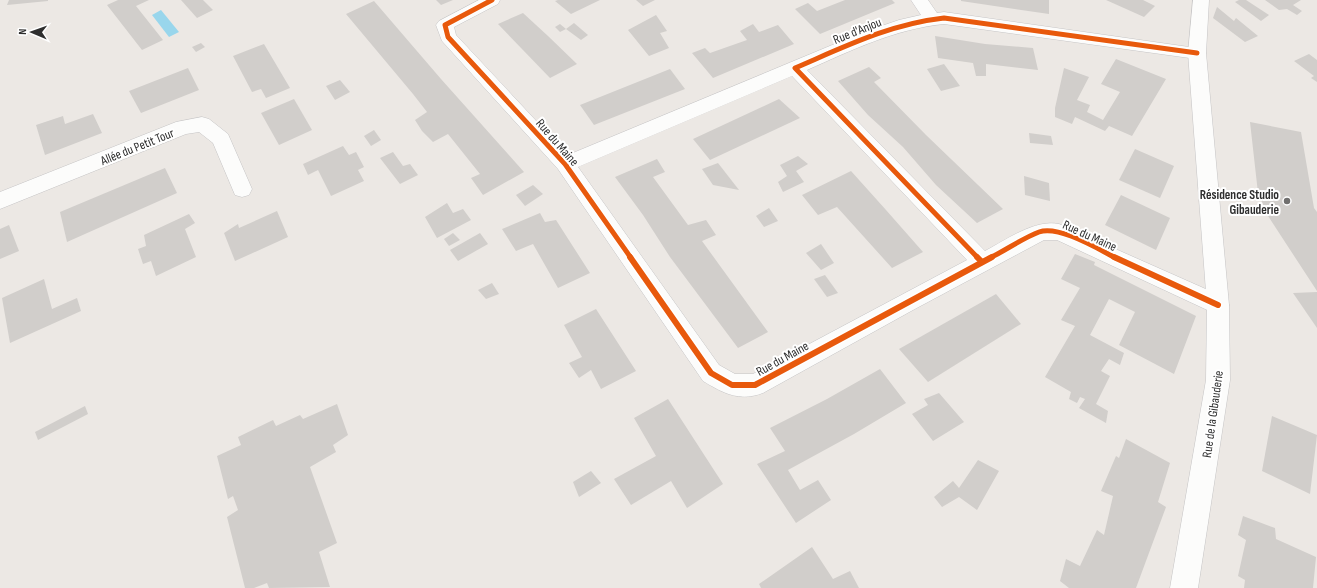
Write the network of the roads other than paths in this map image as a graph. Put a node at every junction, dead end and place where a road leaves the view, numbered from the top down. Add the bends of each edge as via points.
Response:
1 (492, 0) edge
2 (919, 0) edge
3 (1201, 0) edge
4 (932, 18) junction
5 (1197, 53) junction
6 (795, 68) junction
7 (565, 164) junction
8 (242, 189) dead end
9 (0, 201) edge
10 (982, 262) junction
11 (1218, 305) junction
12 (1184, 588) edge

1 - 7 street, Rue du Maine via 445,25 448,37
2 - 4 street
3 - 5 street, Rue de la Gibauderie
4 - 5 street, Rue d'Anjou via 959,19
4 - 6 street, Rue d'Anjou via 904,24
5 - 11 street, Rue de la Gibauderie
6 - 7 street, Rue d'Anjou
6 - 10 street
7 - 10 street, Rue du Maine via 711,373 732,385 755,385
8 - 9 street, Allée du Petit Tour via 221,139 202,124 183,127
10 - 11 street, Rue du Maine via 1040,232 1056,231
11 - 12 street, Rue de la Gibauderie via 1218,380

